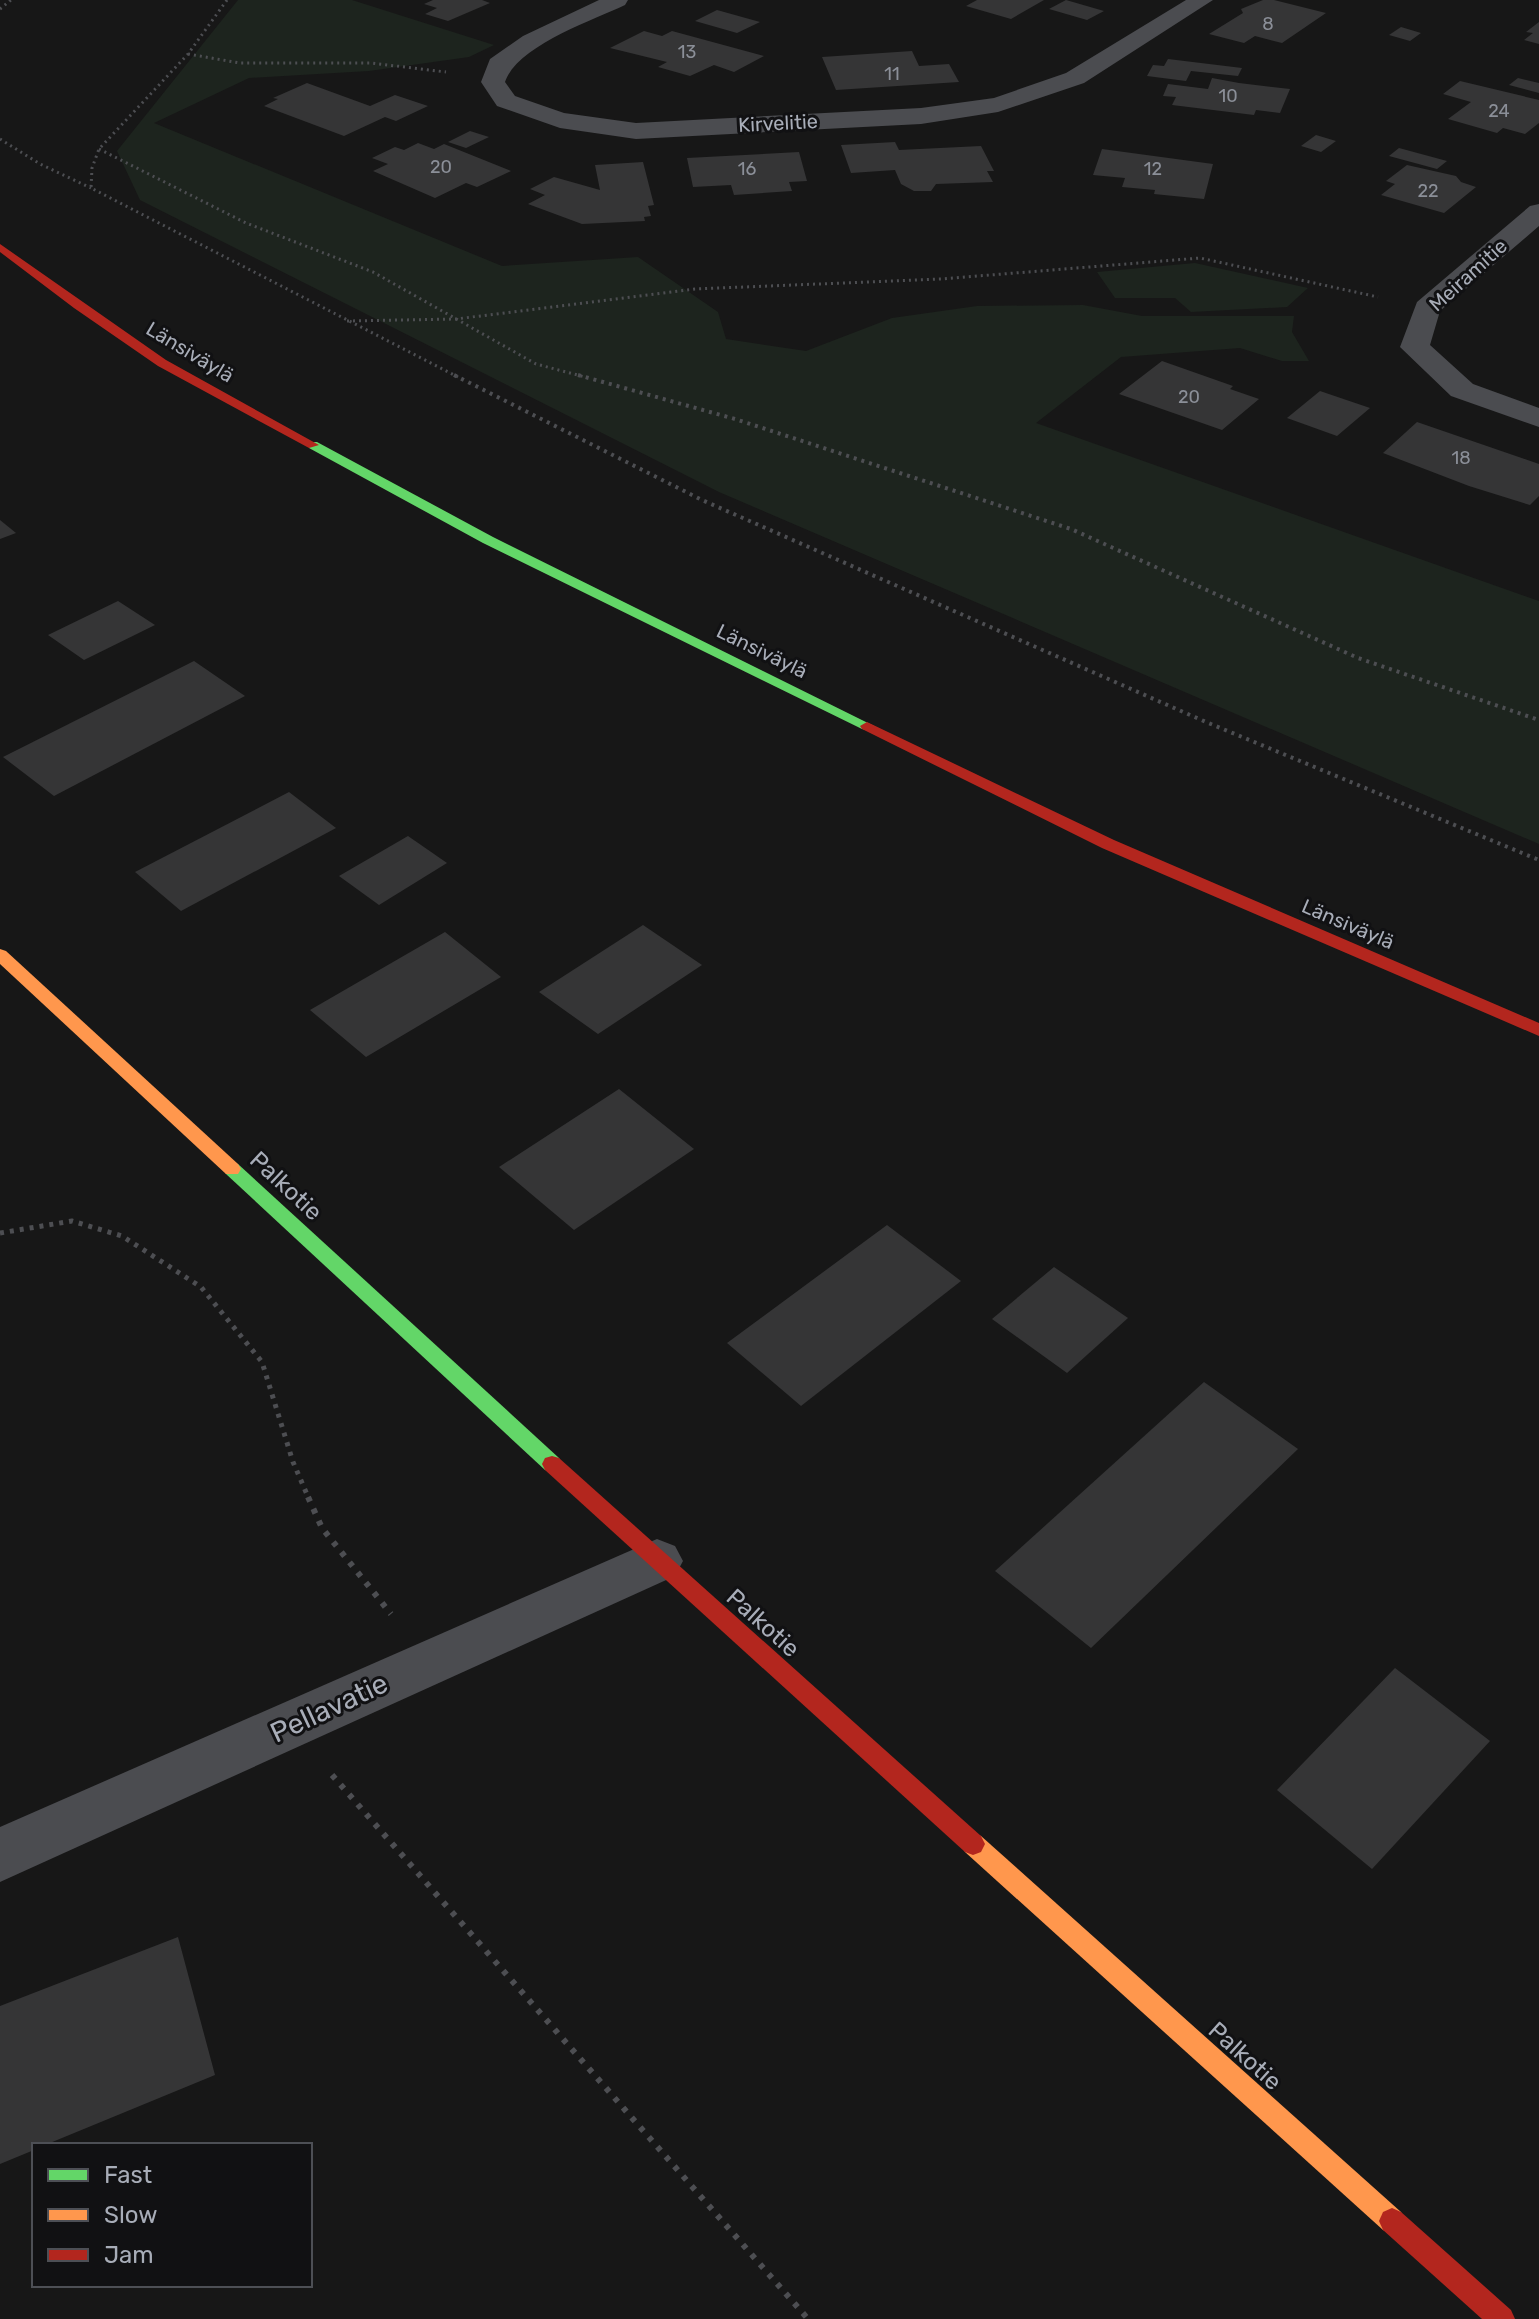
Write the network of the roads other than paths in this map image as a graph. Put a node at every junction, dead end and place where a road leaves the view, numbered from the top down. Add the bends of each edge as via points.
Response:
1 (617, 0) edge
2 (1202, 0) edge
3 (1539, 212) edge
4 (0, 247) edge
5 (1539, 418) edge
6 (0, 955) edge
7 (1539, 1030) edge
8 (657, 1561) junction
9 (0, 1855) edge
10 (1502, 2319) edge

1 - 2 street, Kirvelitie via 531,41 499,64 493,82 506,101 560,120 636,131 921,116 998,105 1075,78
3 - 5 street, Meiramitie via 1427,308 1415,347 1462,390
4 - 7 main road, Länsiväylä via 162,363 488,540 1108,844
6 - 8 main road, Palkotie
8 - 9 street, Pellavatie
8 - 10 main road, Palkotie

